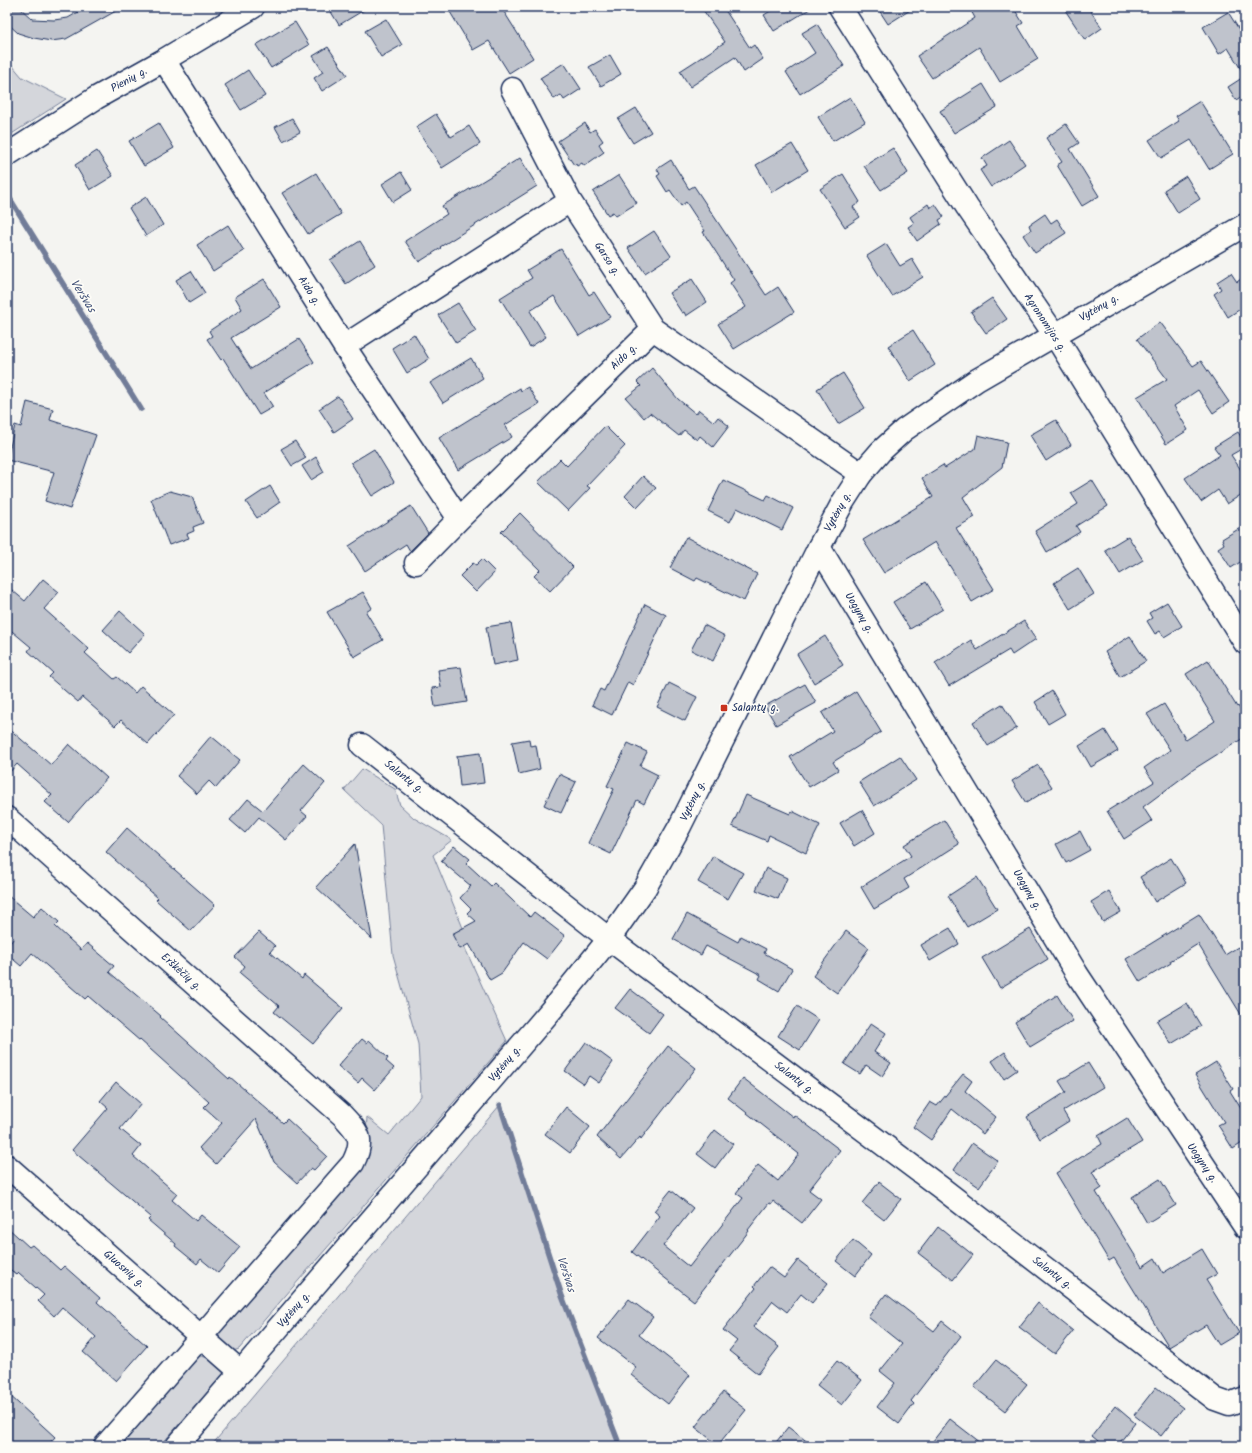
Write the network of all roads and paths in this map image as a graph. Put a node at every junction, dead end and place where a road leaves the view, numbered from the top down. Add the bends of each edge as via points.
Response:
1 (253, 7) edge
2 (840, 7) edge
3 (164, 60) junction
4 (512, 89) dead end
5 (7, 155) edge
6 (570, 201) junction
7 (1245, 225) edge
8 (653, 329) junction
9 (1054, 334) junction
10 (344, 346) junction
11 (861, 474) junction
12 (459, 519) junction
13 (819, 547) junction
14 (416, 563) dead end
15 (1245, 643) edge
16 (362, 745) dead end
17 (7, 818) edge
18 (609, 939) junction
19 (7, 1166) edge
20 (1245, 1227) edge
21 (201, 1336) junction
22 (241, 1372) junction
23 (1237, 1401) edge
24 (105, 1446) edge
25 (177, 1446) edge

1 - 3 street, Pienių g.
2 - 9 street, Agronomijos g. via 967,206
3 - 5 street, Pienių g. via 96,98
3 - 10 street, Aido g.
4 - 6 street, Garso g.
6 - 8 street, Garso g.
6 - 10 street
7 - 9 street, Vytėnų g.
8 - 11 street, Garso g.
8 - 12 street, Aido g.
9 - 11 street, Vytėnų g. via 977,380 904,430
9 - 15 street, Agronomijos g.
10 - 12 street, Aido g.
11 - 13 street, Vytėnų g.
12 - 14 street, Aido g.
13 - 18 street, Vytėnų g. via 680,826 645,888
13 - 20 street, Uogynų g. via 1077,974
16 - 18 street, Salantų g.
17 - 21 street, Erškėčių g. via 342,1115 354,1128 360,1142 353,1163
18 - 22 street, Vytėnų g.
18 - 23 street, Salantų g. via 944,1190 1215,1399
19 - 21 street, Gluosnių g.
21 - 22 street, Gluosnių g.
21 - 24 street
22 - 25 street, Vytėnų g.

